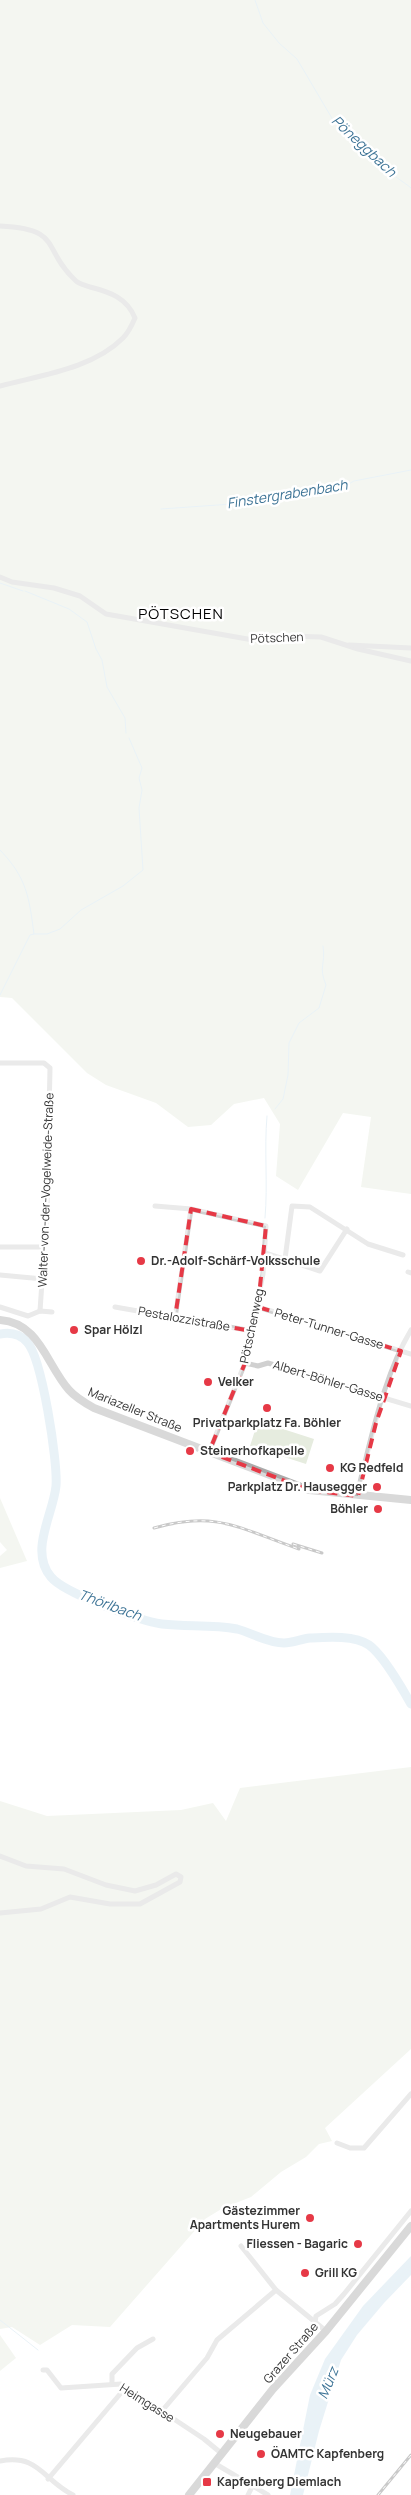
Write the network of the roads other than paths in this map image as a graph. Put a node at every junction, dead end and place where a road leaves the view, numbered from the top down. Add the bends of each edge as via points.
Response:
1 (0, 226) edge
2 (0, 386) edge
3 (0, 578) edge
4 (346, 645) junction
5 (411, 648) edge
6 (411, 660) edge
7 (0, 1063) edge
8 (155, 1206) dead end
9 (191, 1209) junction
10 (347, 1228) junction
11 (0, 1247) edge
12 (44, 1247) junction
13 (265, 1253) junction
14 (403, 1255) dead end
15 (285, 1259) junction
16 (0, 1275) edge
17 (43, 1279) junction
18 (0, 1307) edge
19 (115, 1307) dead end
20 (258, 1307) junction
21 (40, 1311) junction
22 (52, 1312) dead end
23 (176, 1318) junction
24 (0, 1320) edge
25 (411, 1330) edge
26 (252, 1331) junction
27 (401, 1350) junction
28 (411, 1354) edge
29 (245, 1364) junction
30 (383, 1398) junction
31 (411, 1406) edge
32 (209, 1452) junction
33 (358, 1496) junction
34 (411, 1500) edge
35 (0, 1856) edge
36 (0, 1913) edge
37 (411, 2094) edge
38 (337, 2142) dead end
39 (411, 2211) edge
40 (411, 2226) edge
41 (241, 2246) dead end
42 (276, 2290) junction
43 (315, 2322) junction
44 (326, 2330) junction
45 (153, 2339) dead end
46 (43, 2370) dead end
47 (112, 2383) junction
48 (126, 2387) junction
49 (161, 2412) junction
50 (221, 2453) junction
51 (0, 2461) edge
52 (214, 2464) junction
53 (48, 2479) junction
54 (252, 2487) junction
55 (73, 2495) edge
56 (189, 2495) edge
57 (248, 2495) edge
58 (268, 2495) edge

1 - 2 street via 23,227 44,235 77,283 124,300 135,318 124,337 107,352 78,365
3 - 4 street, Pötschen via 80,596 106,614 253,640 321,637
4 - 5 street
4 - 6 street, Pötschen
7 - 12 street, Walter-von-der-Vogelweide-Straße via 44,1064 50,1068
8 - 9 street, Pötschenweg
9 - 13 street, Pötschenweg via 266,1226
9 - 23 street
10 - 14 street via 351,1235 368,1244
10 - 15 street via 320,1271
10 - 15 street via 310,1207 292,1206
11 - 12 street
12 - 17 street, Walter-von-der-Vogelweide-Straße
13 - 15 street
13 - 20 street, Pötschenweg
16 - 17 street
17 - 21 street, Walter-von-der-Vogelweide-Straße
18 - 21 street via 28,1316
19 - 23 street, Pestalozzistraße
20 - 26 street, Pötschenweg
20 - 27 street, Peter-Tunner-Gasse
21 - 22 street
23 - 26 street, Pestalozzistraße
24 - 32 main road, Mariazeller Straße via 16,1323 31,1333 65,1386 86,1404
25 - 27 street, Peter-Tunner-Gasse
26 - 29 street, Pötschenweg
27 - 28 street, Peter-Tunner-Gasse
27 - 30 street
29 - 30 street, Albert-Böhler-Gasse via 258,1366 268,1363
29 - 32 street, Pötschenweg
30 - 31 street, Albert-Böhler-Gasse
30 - 33 street
32 - 33 main road, Mariazeller Straße via 309,1490
33 - 34 main road, Mariazeller Straße
35 - 36 street via 26,1866 64,1869 106,1885 135,1891 156,1885 176,1874 181,1877 180,1882 140,1904 110,1904 70,1897 41,1909
37 - 38 street via 364,2148 350,2148
39 - 43 street, Grazer Straße via 344,2294 316,2316
40 - 44 main road, Grazer Straße
41 - 42 street
42 - 43 street
42 - 49 street via 217,2340 208,2358
43 - 44 street
44 - 50 main road, Grazer Straße
45 - 47 street via 130,2353 112,2374
46 - 47 street, Heimgasse via 47,2370 61,2388
47 - 48 street, Heimgasse
48 - 49 street, Heimgasse
48 - 53 street
49 - 50 street, Heimgasse
50 - 52 main road, Grazer Straße
51 - 53 street via 25,2460
52 - 54 street
52 - 56 main road, Grazer Straße
53 - 55 street
54 - 57 street
54 - 58 street

